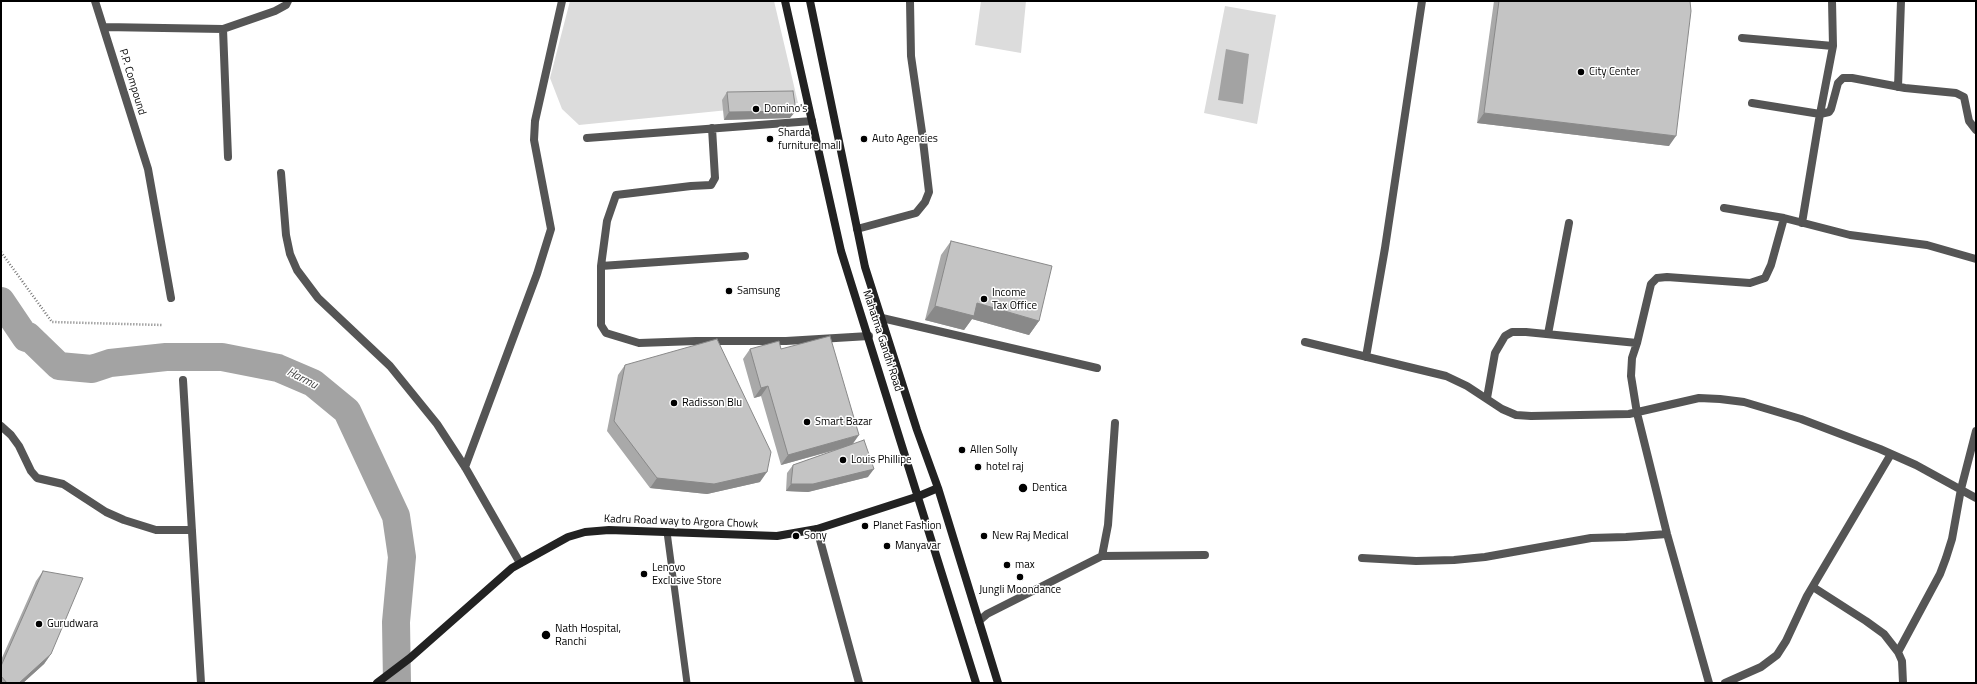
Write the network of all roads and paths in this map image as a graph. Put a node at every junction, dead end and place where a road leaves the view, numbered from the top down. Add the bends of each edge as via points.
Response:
1 (95, 1) edge
2 (288, 1) edge
3 (562, 1) edge
4 (785, 1) edge
5 (810, 1) edge
6 (910, 1) edge
7 (1422, 1) edge
8 (1832, 1) edge
9 (1901, 1) edge
10 (104, 27) junction
11 (223, 29) junction
12 (1742, 38) dead end
13 (1833, 46) junction
14 (1898, 87) junction
15 (1752, 103) dead end
16 (1820, 114) junction
17 (812, 121) junction
18 (712, 128) junction
19 (1976, 130) edge
20 (587, 138) dead end
21 (228, 157) dead end
22 (280, 173) dead end
23 (1724, 208) dead end
24 (1784, 218) junction
25 (1569, 223) dead end
26 (1802, 223) junction
27 (857, 228) junction
28 (1, 252) edge
29 (745, 256) dead end
30 (1976, 258) edge
31 (601, 266) junction
32 (171, 298) dead end
33 (882, 318) junction
34 (162, 325) dead end
35 (1548, 334) junction
36 (869, 336) junction
37 (1305, 342) dead end
38 (1637, 343) junction
39 (1366, 357) junction
40 (1097, 368) dead end
41 (183, 380) dead end
42 (1486, 398) junction
43 (1637, 413) junction
44 (1115, 424) dead end
45 (1, 426) edge
46 (1976, 431) edge
47 (1891, 454) junction
48 (465, 467) junction
49 (938, 488) junction
50 (1961, 489) junction
51 (919, 496) junction
52 (1976, 498) edge
53 (817, 529) junction
54 (192, 530) junction
55 (667, 532) junction
56 (1667, 534) junction
57 (1206, 555) dead end
58 (1102, 556) junction
59 (1362, 558) dead end
60 (520, 563) junction
61 (1813, 587) junction
62 (979, 621) junction
63 (1898, 652) junction
64 (201, 683) edge
65 (377, 683) edge
66 (687, 683) edge
67 (859, 683) edge
68 (976, 683) edge
69 (998, 683) edge
70 (1709, 683) edge
71 (1725, 683) edge
72 (1903, 683) edge

1 - 10 street, P.P. Compound
2 - 11 street via 286,5 274,11
3 - 48 street via 535,121 534,140 551,229 537,274
4 - 17 main road, Mahatma Gandhi Road
5 - 27 main road, Mahatma Gandhi Road
6 - 27 street via 911,56 929,192 916,213
7 - 39 street
8 - 13 street
9 - 14 street
10 - 11 street
10 - 32 street, P.P. Compound via 148,169
11 - 21 street
12 - 13 street
13 - 16 street
14 - 16 street via 1843,78 1838,82 1831,109
14 - 19 street via 1956,93 1964,97 1968,121
15 - 16 street
16 - 26 street
17 - 18 street
17 - 36 main road, Mahatma Gandhi Road via 841,251
18 - 20 street
18 - 31 street via 715,178 711,185 616,194 607,221
22 - 48 street via 286,235 297,270 318,298 390,366 437,424
23 - 24 street
24 - 26 street
24 - 38 street via 1765,278 1750,283 1657,278 1651,284
25 - 35 street
26 - 30 street via 1850,235 1927,245
27 - 33 main road, Mahatma Gandhi Road
28 - 34 path via 52,322
29 - 31 street
31 - 36 street via 601,325 606,333 639,343 696,340 786,341
33 - 40 street
33 - 49 main road, Mahatma Gandhi Road
35 - 38 street
35 - 42 street via 1512,332 1505,336 1495,353
36 - 51 main road, Mahatma Gandhi Road
37 - 39 street
38 - 43 street via 1632,358 1631,376
39 - 42 street via 1446,376
41 - 54 street
42 - 43 street via 1516,415
43 - 47 street via 1699,398 1726,400 1771,409
43 - 56 street
44 - 58 street via 1108,525
45 - 54 street via 19,446 37,478 63,484 106,512 124,520 156,530
46 - 50 street
47 - 50 street
47 - 61 street
48 - 60 street
49 - 51 main road, Kadru Road way to Argora Chowk
49 - 62 main road, Mahatma Gandhi Road
50 - 52 street
50 - 63 street via 1952,539 1940,574
51 - 53 main road, Kadru Road way to Argora Chowk
51 - 68 main road, Mahatma Gandhi Road
53 - 55 main road, Kadru Road way to Argora Chowk via 777,536
53 - 67 street
54 - 64 street
55 - 60 main road, Kadru Road way to Argora Chowk via 585,532 568,537
55 - 66 lane
56 - 59 street via 1591,538 1486,557 1454,560
56 - 70 street
57 - 58 street
58 - 62 street via 987,614
60 - 65 main road, Kadru Road way to Argora Chowk via 498,579 410,658
61 - 63 street via 1884,634
61 - 71 street via 1786,641 1776,654 1761,667
62 - 69 main road, Mahatma Gandhi Road
63 - 72 street via 1902,661

